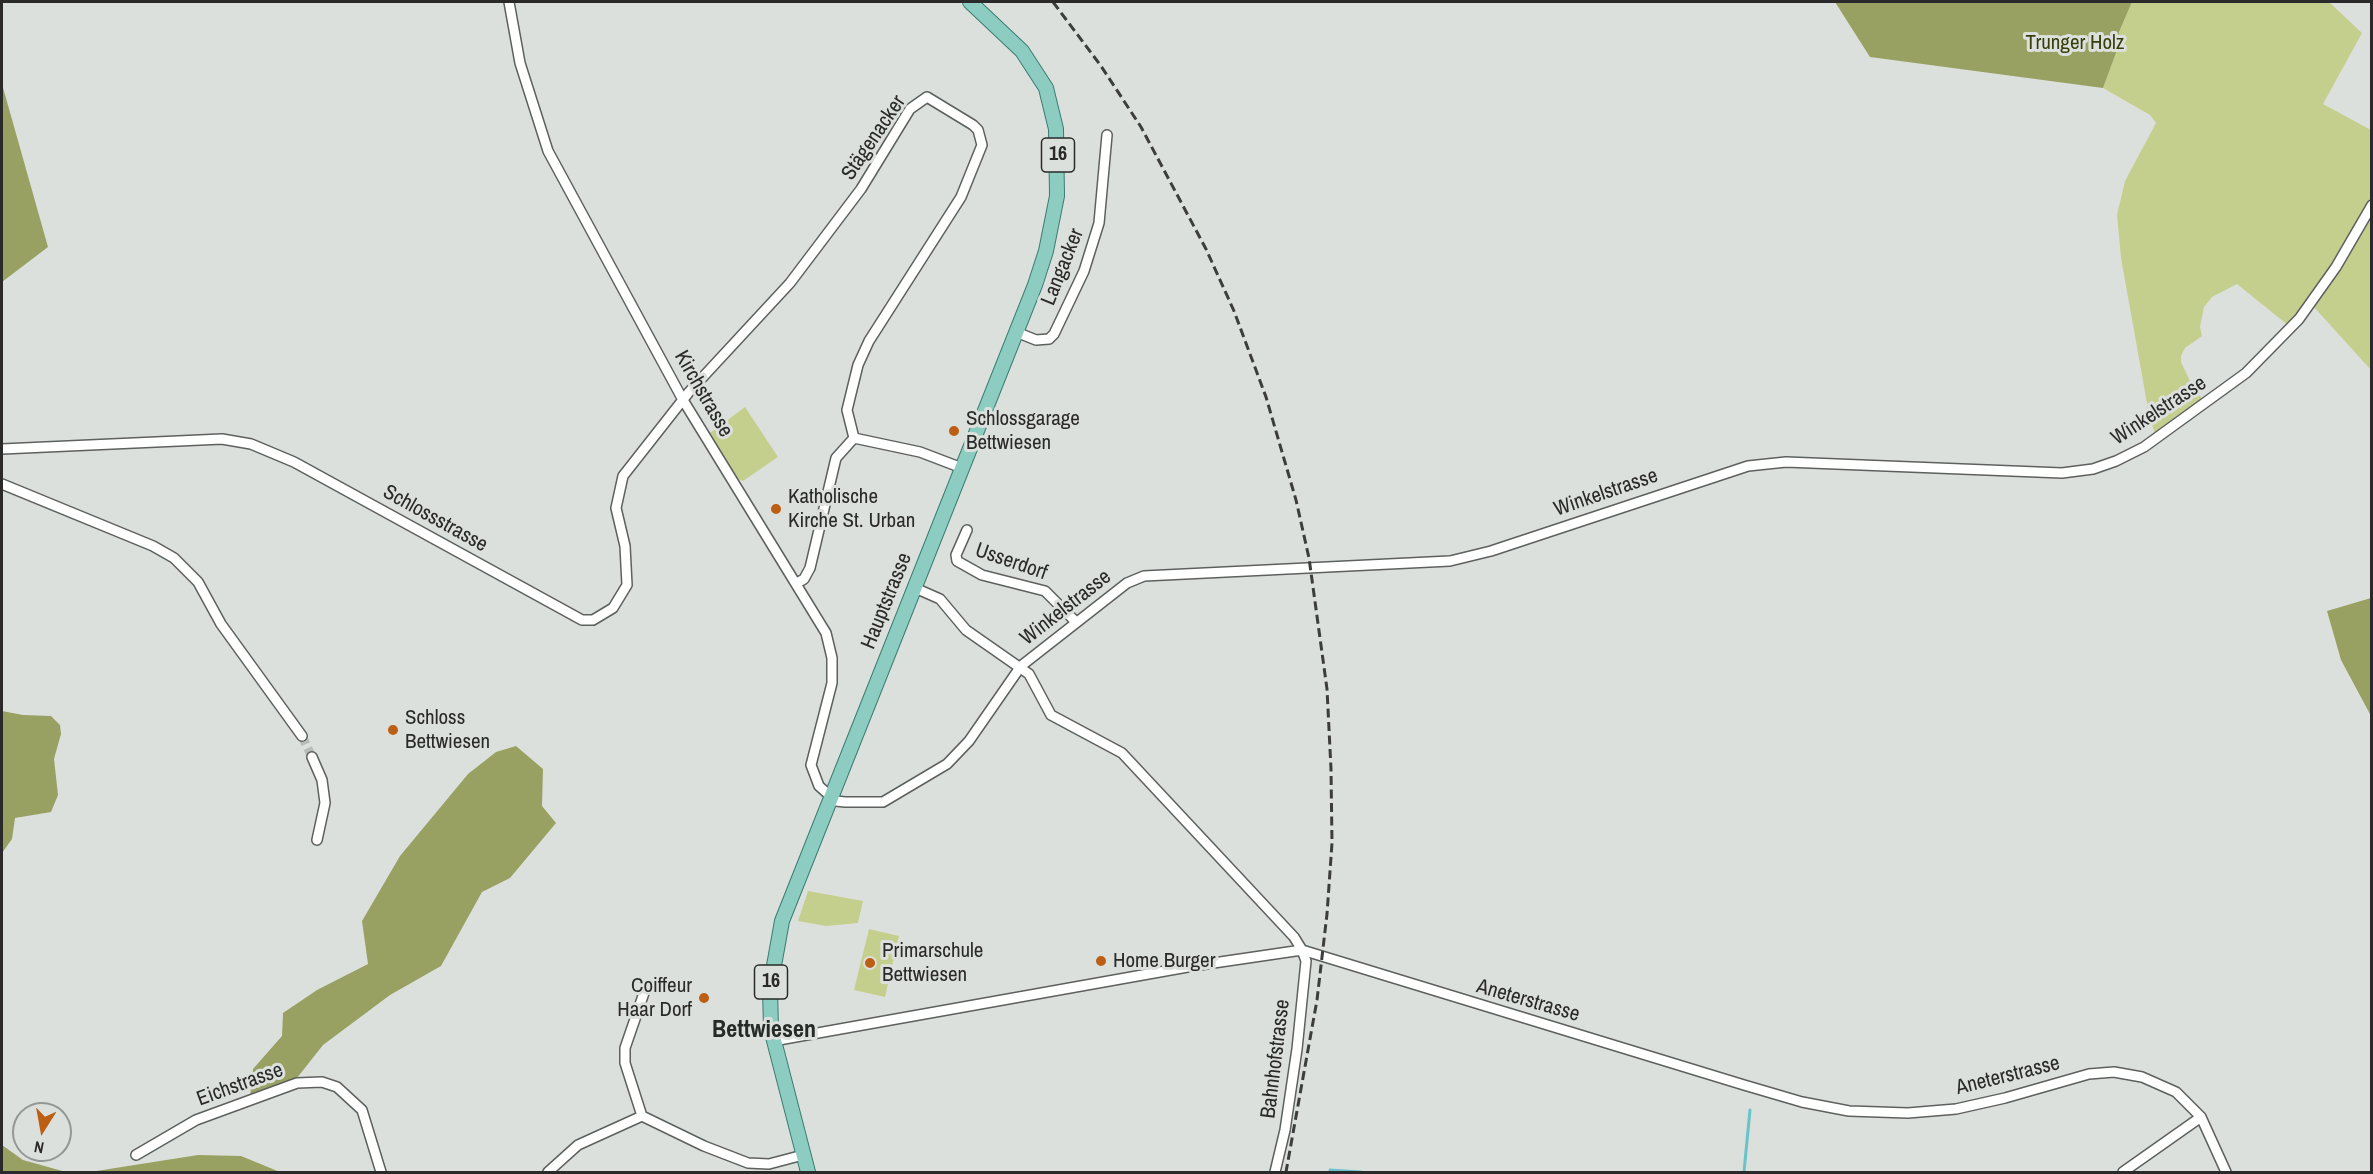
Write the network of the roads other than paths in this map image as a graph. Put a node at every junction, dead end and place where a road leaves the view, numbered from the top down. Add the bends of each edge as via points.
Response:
1 (509, 2) edge
2 (970, 2) edge
3 (1107, 135) dead end
4 (2372, 205) edge
5 (1016, 332) junction
6 (683, 400) junction
7 (854, 438) junction
8 (2, 449) edge
9 (962, 468) junction
10 (2, 484) edge
11 (967, 530) dead end
12 (797, 583) junction
13 (915, 588) junction
14 (1076, 622) junction
15 (1021, 666) junction
16 (302, 736) tunnel mouth
17 (312, 757) tunnel mouth
18 (831, 797) junction
19 (318, 840) dead end
20 (1302, 950) junction
21 (645, 990) dead end
22 (773, 1041) junction
23 (642, 1116) junction
24 (2201, 1117) junction
25 (136, 1155) dead end
26 (803, 1155) junction
27 (748, 1168) edge
28 (381, 1173) edge
29 (548, 1173) edge
30 (808, 1173) edge
31 (1275, 1173) edge
32 (2123, 1173) edge
33 (2226, 1173) edge

1 - 6 street, Kirchstrasse via 520,63 548,151
2 - 5 main road, Hauptstrasse / 16 via 1032,64 1046,88 1056,129 1058,181 1052,228
3 - 5 street, Langacker via 1100,223 1084,271 1049,339 1036,340
4 - 14 street, Winkelstrasse via 2336,267 2299,319 2246,373 2144,447 2093,470 2061,473 1786,462 1748,466 1450,561 1144,576 1127,583
5 - 9 main road, Hauptstrasse / 16
6 - 7 street, Stägenacker via 789,283 861,189 910,109 927,97 973,125 982,145 961,197 858,365 847,410
6 - 8 street, Schlossstrasse via 622,476 616,508 625,546 627,585 613,608 593,620 582,620 294,462 250,444 222,439
6 - 12 street, Kirchstrasse
7 - 9 street via 920,452
7 - 12 street via 836,458 810,568
9 - 13 main road, Hauptstrasse / 16
10 - 16 street via 174,558 198,582 226,631
11 - 14 street, Usserdorf via 957,561 982,575 1045,591
12 - 18 street, Kirchstrasse via 826,633 832,658 832,682 811,765 819,786
13 - 15 street via 940,599 972,634
13 - 18 main road, Hauptstrasse / 16
14 - 15 street, Winkelstrasse
15 - 18 street, Winkelstrasse via 969,741 947,764 883,802 845,802
15 - 20 street via 1051,715 1122,753
17 - 19 street via 322,780 325,803
18 - 22 main road, Hauptstrasse / 16 via 782,921 770,988
20 - 22 street
20 - 24 street, Aneterstrasse via 1744,1085 1849,1111 1908,1113 1956,1109 2089,1074 2114,1072 2142,1077 2176,1092
20 - 31 street, Bahnhofstrasse via 1306,961 1297,1049
21 - 23 street via 625,1048 625,1063
22 - 26 main road, Hauptstrasse / 16
23 - 27 street
23 - 29 street via 578,1145
24 - 32 street
24 - 33 street, Aneterstrasse
25 - 28 street, Eichstrasse via 196,1120 297,1083 322,1082 338,1087 362,1110
26 - 27 street
26 - 30 main road, Hauptstrasse / 16

